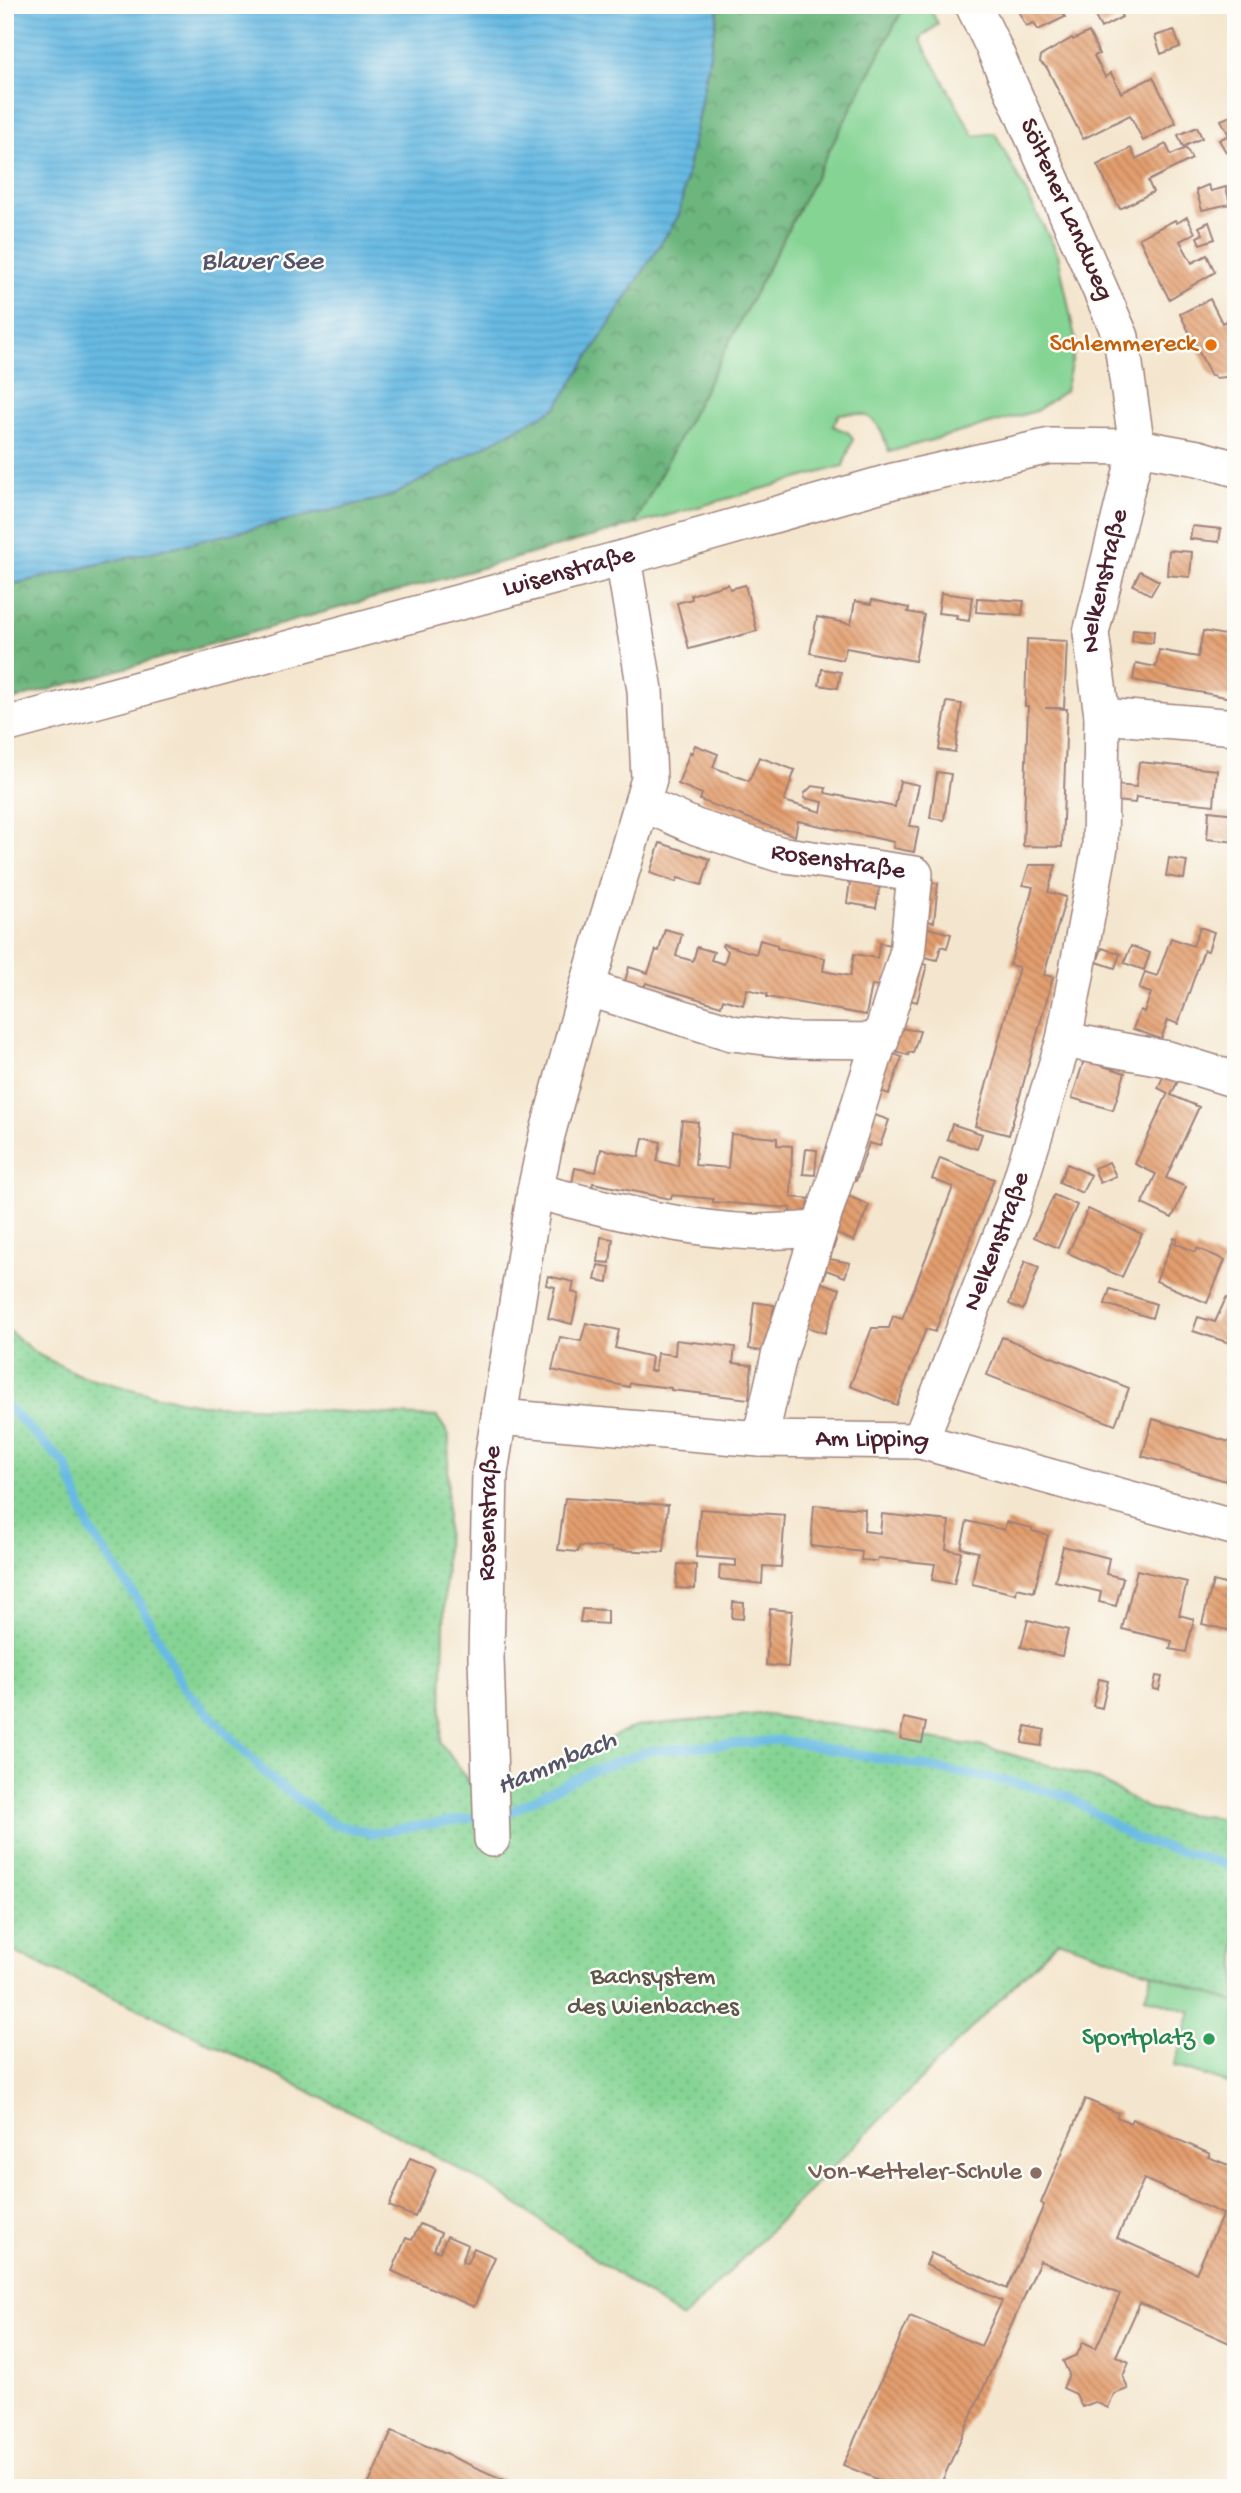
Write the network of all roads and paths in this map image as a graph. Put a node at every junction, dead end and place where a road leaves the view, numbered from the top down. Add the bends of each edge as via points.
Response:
1 (973, 5) edge
2 (1137, 447) junction
3 (1236, 469) edge
4 (623, 558) junction
5 (1102, 716) junction
6 (5, 725) edge
7 (1236, 727) edge
8 (642, 803) junction
9 (587, 988) junction
10 (1063, 1040) junction
11 (881, 1041) junction
12 (1236, 1080) edge
13 (535, 1191) junction
14 (819, 1229) junction
15 (499, 1417) junction
16 (760, 1439) junction
17 (920, 1441) junction
18 (1236, 1528) edge
19 (492, 1839) dead end

1 - 2 street, Söltener Landweg via 1121,337
2 - 3 street
2 - 4 street, Luisenstraße via 1050,446 893,481
2 - 5 street, Nelkenstraße via 1091,634
4 - 6 street, Luisenstraße
4 - 8 street, Rosenstraße via 645,690 649,779
5 - 7 street
5 - 10 street, Nelkenstraße via 1100,847
8 - 9 street, Rosenstraße
8 - 11 street, Rosenstraße via 696,827 779,854 915,874 907,954
9 - 11 street via 733,1033 789,1040
9 - 13 street, Rosenstraße
10 - 12 street via 1168,1059
10 - 17 street, Nelkenstraße via 1013,1205
11 - 14 street, Rosenstraße
13 - 14 street via 685,1224 754,1232
13 - 15 street, Rosenstraße
14 - 16 street, Rosenstraße via 779,1356
15 - 16 street, Am Lipping
15 - 19 street, Rosenstraße via 489,1487 486,1658
16 - 17 street, Am Lipping
17 - 18 street, Am Lipping

